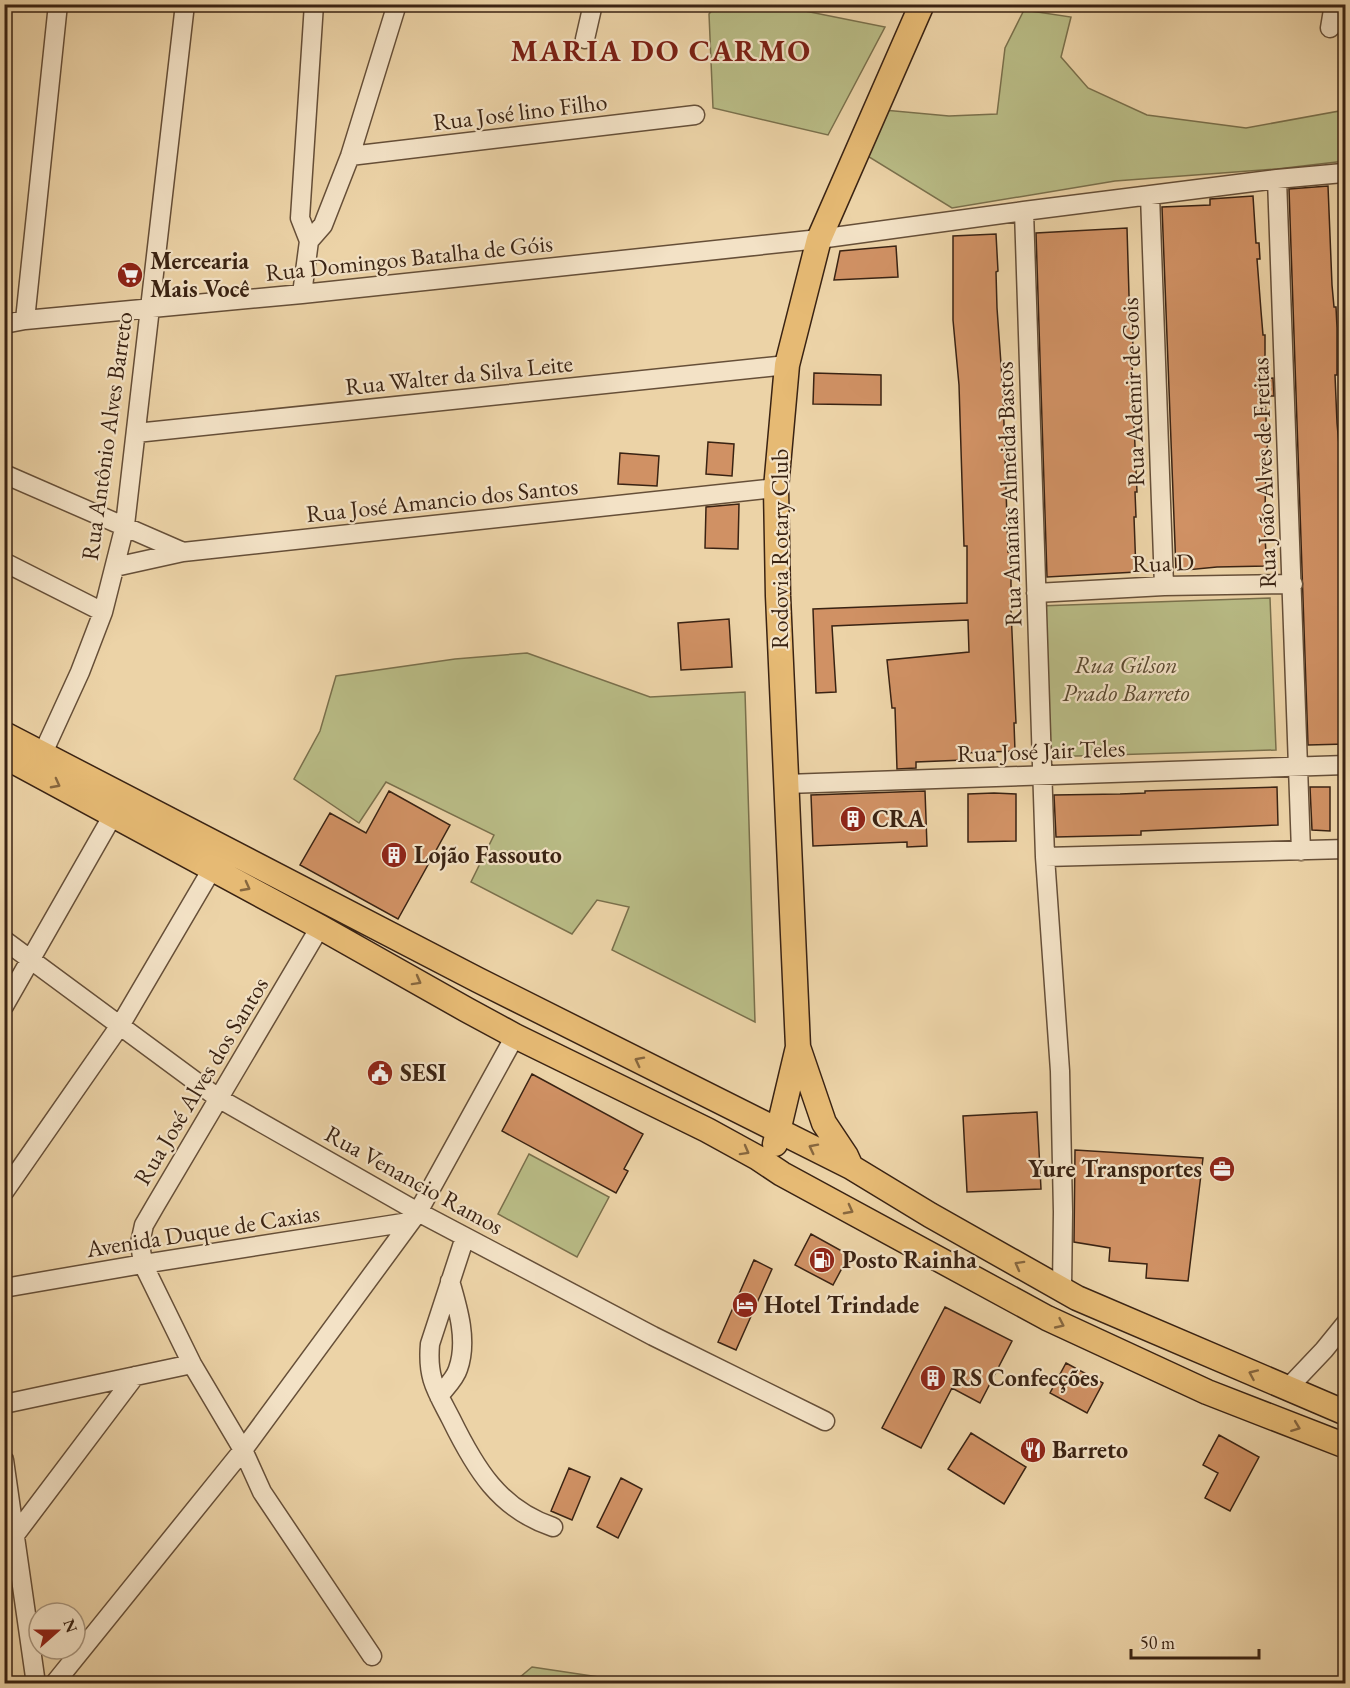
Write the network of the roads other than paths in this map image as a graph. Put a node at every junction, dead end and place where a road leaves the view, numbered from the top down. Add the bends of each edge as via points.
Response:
1 (58, 4) edge
2 (184, 4) edge
3 (314, 4) edge
4 (398, 4) edge
5 (593, 4) edge
6 (922, 4) edge
7 (1334, 4) edge
8 (1330, 27) dead end
9 (585, 39) dead end
10 (695, 115) dead end
11 (350, 156) junction
12 (1343, 173) dead end
13 (1277, 179) junction
14 (1150, 195) junction
15 (1024, 211) junction
16 (819, 239) junction
17 (309, 241) junction
18 (302, 294) junction
19 (149, 309) junction
20 (25, 320) junction
21 (4, 324) edge
22 (787, 365) junction
23 (136, 434) junction
24 (4, 474) edge
25 (776, 488) junction
26 (124, 525) junction
27 (183, 552) junction
28 (4, 562) edge
29 (116, 567) junction
30 (1293, 584) junction
31 (1164, 586) junction
32 (1036, 593) junction
33 (103, 612) junction
34 (4, 734) edge
35 (42, 754) junction
36 (4, 756) edge
37 (1346, 765) edge
38 (1298, 766) junction
39 (1042, 775) junction
40 (786, 784) junction
41 (113, 815) junction
42 (1346, 849) edge
43 (1300, 851) junction
44 (1045, 857) junction
45 (212, 869) junction
46 (320, 927) junction
47 (4, 940) edge
48 (31, 959) junction
49 (478, 980) junction
50 (6, 1000) edge
51 (467, 1010) junction
52 (121, 1024) junction
53 (515, 1036) junction
54 (798, 1047) junction
55 (218, 1098) junction
56 (778, 1131) junction
57 (769, 1165) junction
58 (851, 1167) junction
59 (4, 1192) edge
60 (413, 1217) junction
61 (465, 1237) junction
62 (143, 1264) junction
63 (450, 1281) junction
64 (1054, 1284) junction
65 (4, 1288) edge
66 (1032, 1309) junction
67 (1346, 1323) edge
68 (192, 1364) junction
69 (135, 1376) junction
70 (1287, 1389) junction
71 (439, 1396) junction
72 (4, 1404) edge
73 (1346, 1413) edge
74 (825, 1421) dead end
75 (1346, 1446) edge
76 (243, 1450) junction
77 (4, 1460) edge
78 (553, 1527) dead end
79 (15, 1535) junction
80 (372, 1656) dead end
81 (36, 1683) edge
82 (54, 1683) edge

1 - 20 street
2 - 19 street, Rua Antônio Alves Barreto
3 - 17 street via 300,218
4 - 11 street
5 - 9 street
6 - 16 main road, Rodovia Rotary Club
7 - 8 street
10 - 11 street, Rua José lino Filho
11 - 17 street via 323,225
12 - 13 street
13 - 14 street
13 - 30 street, Rua João Alves de Freitas
14 - 15 street
14 - 31 street, Rua Ademir de Gois
15 - 16 street
15 - 32 street, Rua Ananias Almeida Bastos
16 - 18 street, Rua Domingos Batalha de Góis
16 - 22 main road, Rodovia Rotary Club
17 - 18 street
18 - 19 street, Rua Domingos Batalha de Góis
19 - 20 street, Rua Domingos Batalha de Góis
19 - 23 street, Rua Antônio Alves Barreto
20 - 21 street, Rua Domingos Batalha de Góis
22 - 23 street, Rua Walter da Silva Leite
22 - 25 main road, Rodovia Rotary Club
23 - 26 street, Rua Antônio Alves Barreto
24 - 26 street
25 - 27 street, Rua José Amancio dos Santos
25 - 40 main road, Rodovia Rotary Club
26 - 27 street
26 - 29 street, Rua Antônio Alves Barreto
27 - 29 street, Rua José Amancio dos Santos
28 - 33 street
29 - 33 street, Rua Antônio Alves Barreto
30 - 31 street, Rua D
30 - 38 street, Rua João Alves de Freitas
31 - 32 street, Rua D
32 - 39 street, Rua Ananias Almeida Bastos
33 - 35 street, Rua Antônio Alves Barreto
34 - 35 main road
35 - 49 main road
36 -> 41 main road
37 - 38 street, Rua José Jair Teles
38 - 39 street, Rua José Jair Teles
38 - 43 street, Rua João Alves de Freitas
39 - 40 street, Rua José Jair Teles
39 - 44 street, Rua Ananias Almeida Bastos
40 - 54 main road, Rodovia Rotary Club
41 - 45 main road
41 - 48 street
42 - 43 street
43 - 44 street
44 - 64 street, Rua Ananias Almeida Bastos via 1060,1071 1063,1212
45 -> 46 main road
45 - 52 street
46 -> 51 main road
46 - 55 street, Rua José Alves dos Santos
47 - 48 street, Rua Venancio Ramos
48 - 50 street
48 - 52 street, Rua Venancio Ramos
49 - 51 main road
56 -> 49 main road
51 - 53 main road
52 - 55 street, Rua Venancio Ramos
52 - 59 street
53 -> 57 main road via 707,1130
53 - 60 street
54 - 56 main road
54 - 58 main road via 824,1123
55 - 60 street, Rua Venancio Ramos
55 - 62 street, Rua José Alves dos Santos via 144,1225 140,1243
56 - 57 main road
58 -> 56 main road
57 -> 66 main road
64 -> 58 main road
60 - 61 street, Rua Venancio Ramos
60 - 62 street, Avenida Duque de Caxias
60 - 76 street
61 - 63 street
61 - 74 street, Rua Venancio Ramos
62 - 65 street, Avenida Duque de Caxias
62 - 68 street
63 - 71 street via 430,1344 431,1381
63 - 71 street via 458,1306 461,1352 458,1370
64 - 66 main road
70 -> 64 main road
66 -> 75 main road via 1207,1392
67 - 70 street
68 - 69 street
68 - 76 street
69 - 72 street
69 - 79 street
70 - 73 main road
71 - 78 street via 489,1484 513,1507
76 - 80 street via 262,1492
76 - 82 street
77 - 79 street
79 - 81 street

